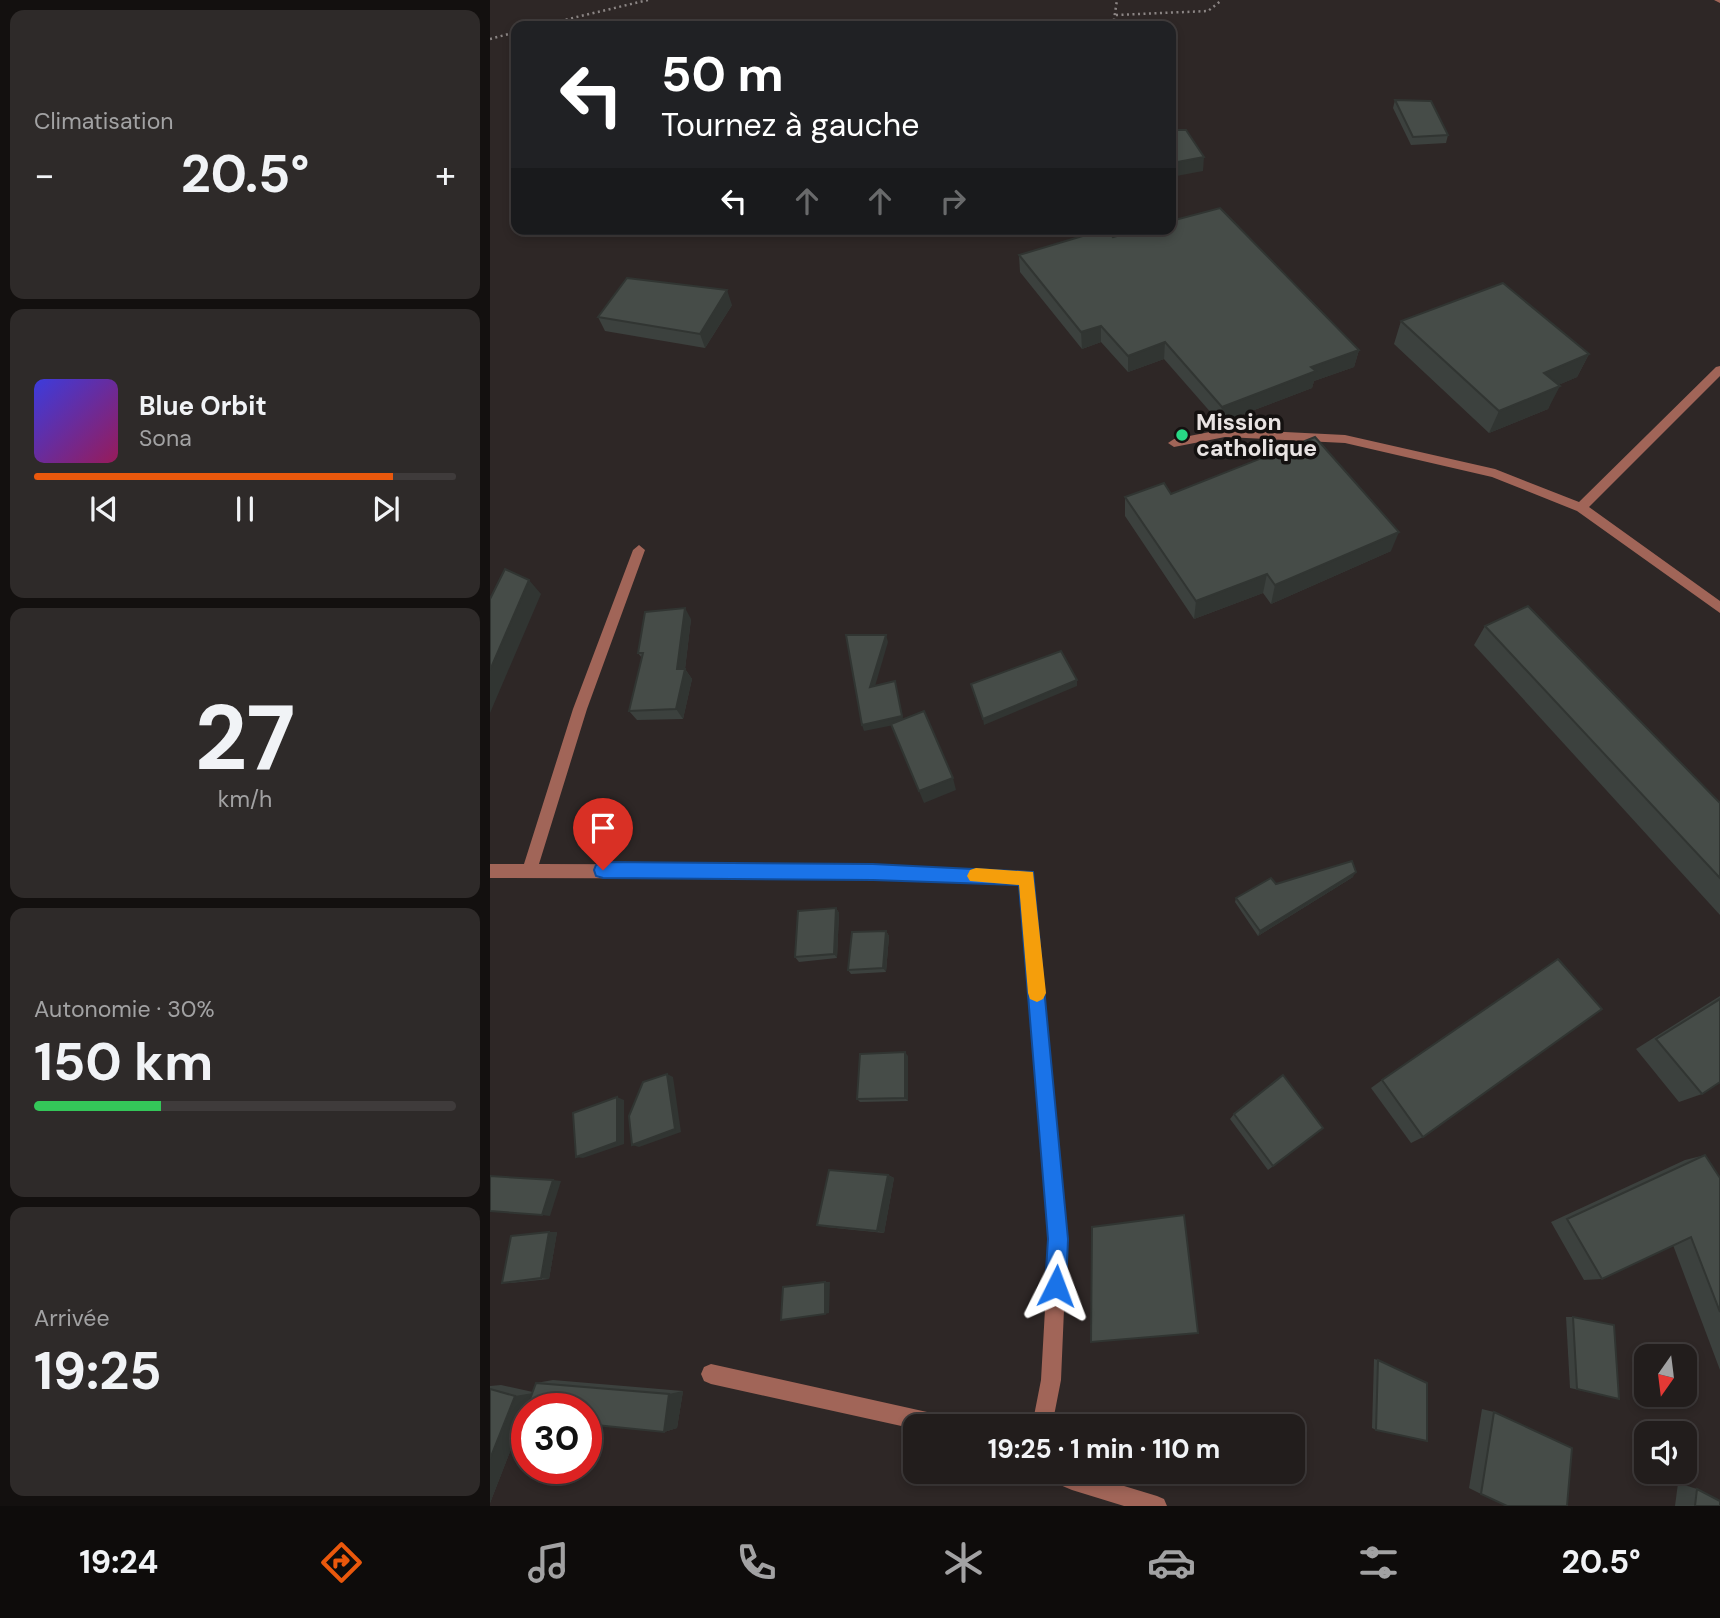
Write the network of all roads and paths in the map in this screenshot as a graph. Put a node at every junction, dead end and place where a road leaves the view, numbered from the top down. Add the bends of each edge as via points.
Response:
1 (649, 0) edge
2 (1117, 0) edge
3 (1222, 0) edge
4 (1116, 15) junction
5 (560, 21) edge
6 (1115, 21) edge
7 (511, 33) edge
8 (490, 39) edge
9 (1720, 370) edge
10 (1174, 443) dead end
11 (1581, 508) junction
12 (639, 550) dead end
13 (1720, 608) edge
14 (490, 871) edge
15 (529, 871) junction
16 (711, 1374) dead end
17 (1044, 1414) edge
18 (903, 1417) edge
19 (1085, 1484) edge
20 (1157, 1506) edge

1 - 5 path
2 - 4 path
3 - 4 path via 1208,11
4 - 6 path
7 - 8 path
9 - 11 street
10 - 11 street via 1225,433 1345,439 1495,472
11 - 13 street
12 - 15 street via 567,745
14 - 15 street
15 - 17 street via 873,872 1027,878 1058,1239 1051,1380
16 - 18 street
19 - 20 street

